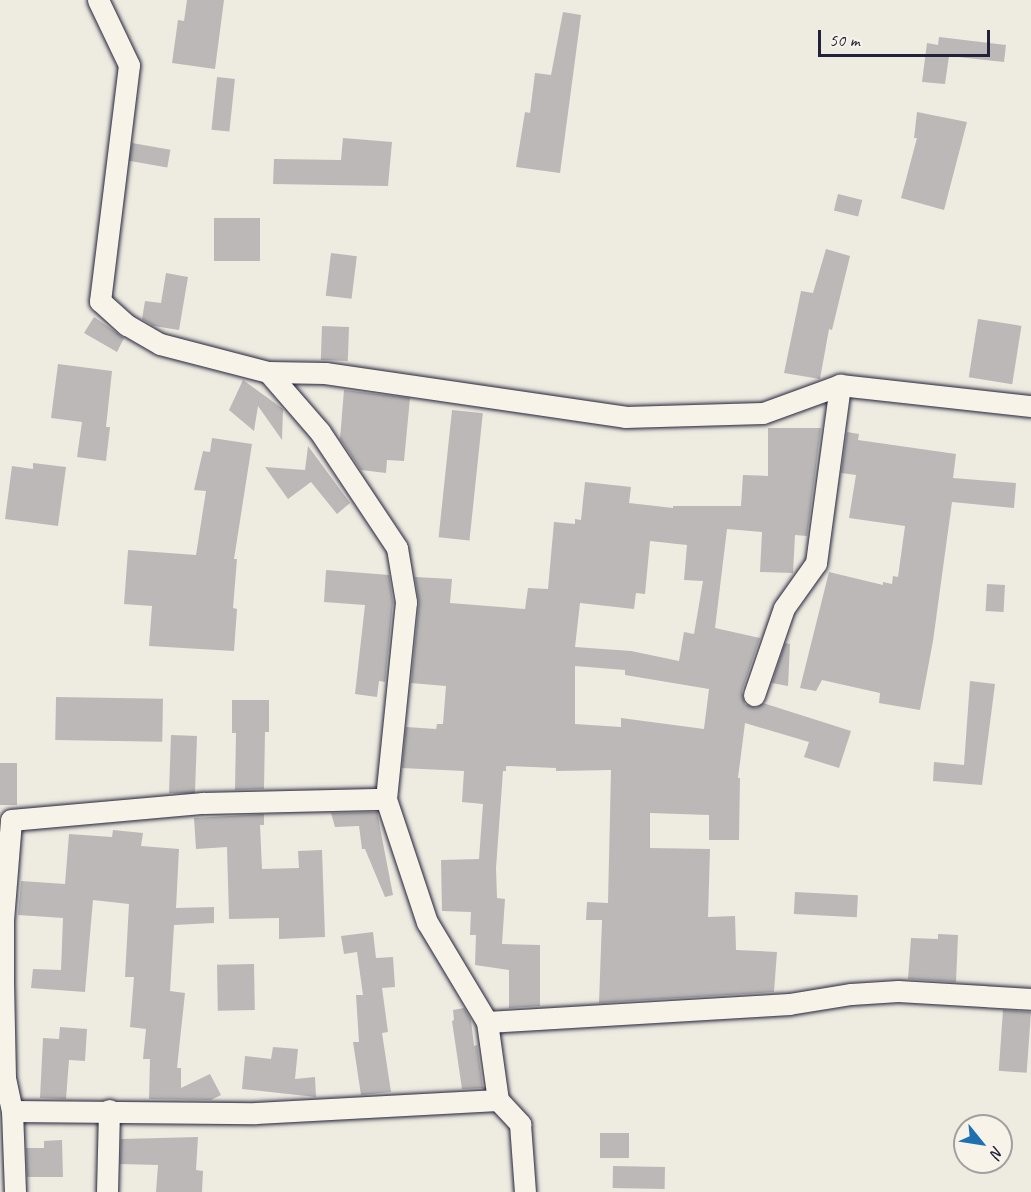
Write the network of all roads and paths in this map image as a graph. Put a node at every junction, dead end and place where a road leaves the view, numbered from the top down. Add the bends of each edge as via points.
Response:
1 (98, 0) edge
2 (268, 372) junction
3 (840, 385) junction
4 (1031, 406) edge
5 (754, 695) dead end
6 (386, 799) junction
7 (1031, 999) edge
8 (487, 1022) junction
9 (498, 1100) junction
10 (109, 1110) junction
11 (12, 1111) junction
12 (15, 1192) edge
13 (107, 1192) edge
14 (525, 1192) edge

1 - 2 street via 129,65 100,301 127,325 160,344
2 - 3 street via 325,373 625,417 763,413
2 - 6 street via 320,432 397,548 405,602
3 - 4 street
3 - 5 street via 816,563 784,608
6 - 8 street via 427,922
6 - 11 street via 203,803 11,820 3,920 3,983 5,1078
7 - 8 street via 898,991 789,1004
8 - 9 street
9 - 10 street via 256,1113
9 - 14 street via 520,1124
10 - 11 street
10 - 13 street
11 - 12 street

